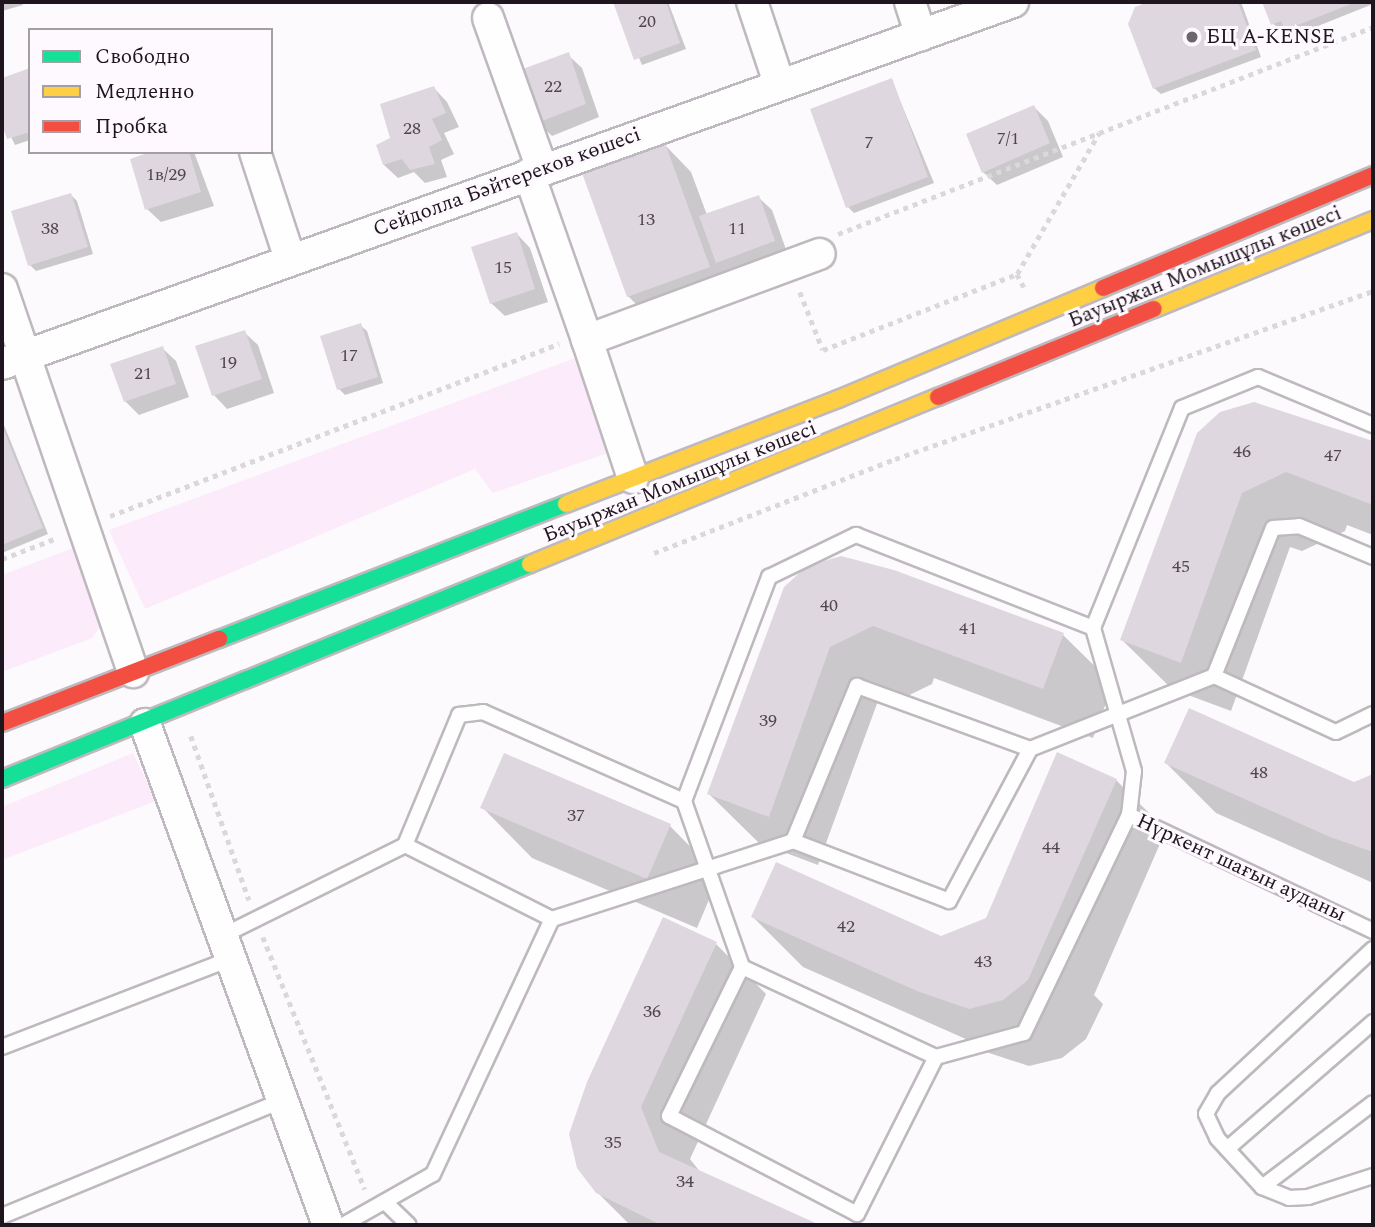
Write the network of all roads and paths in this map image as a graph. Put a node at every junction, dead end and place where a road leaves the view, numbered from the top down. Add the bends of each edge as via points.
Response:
1 (752, 2) edge
2 (910, 2) edge
3 (1013, 2) edge
4 (488, 18) dead end
5 (921, 34) junction
6 (779, 83) junction
7 (1100, 133) dead end
8 (255, 154) edge
9 (535, 172) junction
10 (1335, 173) dead end
11 (1373, 175) edge
12 (1284, 212) junction
13 (1373, 220) edge
14 (1373, 233) edge
15 (1317, 243) junction
16 (820, 254) dead end
17 (290, 259) junction
18 (789, 265) junction
19 (1017, 274) junction
20 (2, 289) edge
21 (1373, 292) edge
22 (1040, 318) junction
23 (587, 340) junction
24 (14, 360) edge
25 (1373, 425) edge
26 (633, 478) junction
27 (648, 555) dead end
28 (1373, 556) edge
29 (1093, 628) junction
30 (133, 672) junction
31 (1213, 676) junction
32 (1120, 710) junction
33 (1373, 714) edge
34 (2, 723) edge
35 (201, 729) dead end
36 (190, 734) junction
37 (150, 735) junction
38 (1030, 749) junction
39 (2, 779) edge
40 (684, 801) junction
41 (1129, 815) junction
42 (793, 841) junction
43 (405, 845) junction
44 (709, 871) junction
45 (256, 919) junction
46 (552, 919) junction
47 (1373, 931) edge
48 (224, 949) junction
49 (1373, 949) edge
50 (742, 967) junction
51 (1373, 1021) edge
52 (2, 1047) edge
53 (936, 1057) junction
54 (281, 1101) junction
55 (1373, 1102) edge
56 (1227, 1149) junction
57 (1373, 1176) edge
58 (1262, 1187) junction
59 (380, 1207) junction
60 (2, 1216) edge
61 (855, 1220) edge
62 (328, 1225) edge
63 (343, 1225) edge
64 (409, 1225) edge

1 - 6 street
2 - 5 street
3 - 5 street, Сейдолла Бәйтереков көшесі
4 - 9 street
5 - 6 street, Сейдолла Бәйтереков көшесі
6 - 9 street, Сейдолла Бәйтереков көшесі
7 - 19 path
8 - 17 street
9 - 17 street, Сейдолла Бәйтереков көшесі
9 - 23 street
10 - 12 main road
11 - 12 main road, Бауыржан Момышұлы көшесі
12 - 22 main road, Бауыржан Момышұлы көшесі
13 - 15 main road, Бауыржан Момышұлы көшесі
14 - 15 main road
15 - 37 main road, Бауыржан Момышұлы көшесі
16 - 18 street
17 - 24 street, Сейдолла Бәйтереков көшесі
18 - 19 path via 823,350
18 - 23 street
19 - 22 path
20 - 24 street
21 - 27 path via 895,459
22 - 26 main road, Бауыржан Момышұлы көшесі
23 - 26 street
24 - 30 street
25 - 29 lane via 1258,377 1182,408
26 - 30 main road, Бауыржан Момышұлы көшесі
28 - 31 lane via 1299,526 1273,528
29 - 32 lane
29 - 40 lane via 856,535 769,578
30 - 34 main road, Бауыржан Момышұлы көшесі
31 - 32 lane
31 - 33 lane via 1336,732
32 - 38 lane
32 - 41 lane via 1134,771
35 - 36 path
36 - 37 path
36 - 45 path
37 - 39 main road, Бауыржан Момышұлы көшесі
37 - 48 street
38 - 42 lane via 949,901
38 - 42 lane via 857,686
40 - 43 lane via 483,712 459,715
40 - 44 lane
41 - 47 lane, Нүркент шағын ауданы
41 - 53 lane, Нүркент шағын ауданы via 1024,1033
42 - 44 lane
43 - 45 lane
43 - 46 lane
44 - 46 lane
44 - 50 lane
45 - 48 lane
45 - 59 path
46 - 59 lane via 433,1174
48 - 52 lane
48 - 54 street
49 - 56 lane via 1218,1093 1206,1114
50 - 53 lane
50 - 61 lane via 669,1116
51 - 56 lane
53 - 61 lane
54 - 60 lane
54 - 62 street
55 - 58 lane
56 - 58 lane
57 - 58 lane via 1308,1197 1289,1198
59 - 63 lane
59 - 64 lane

